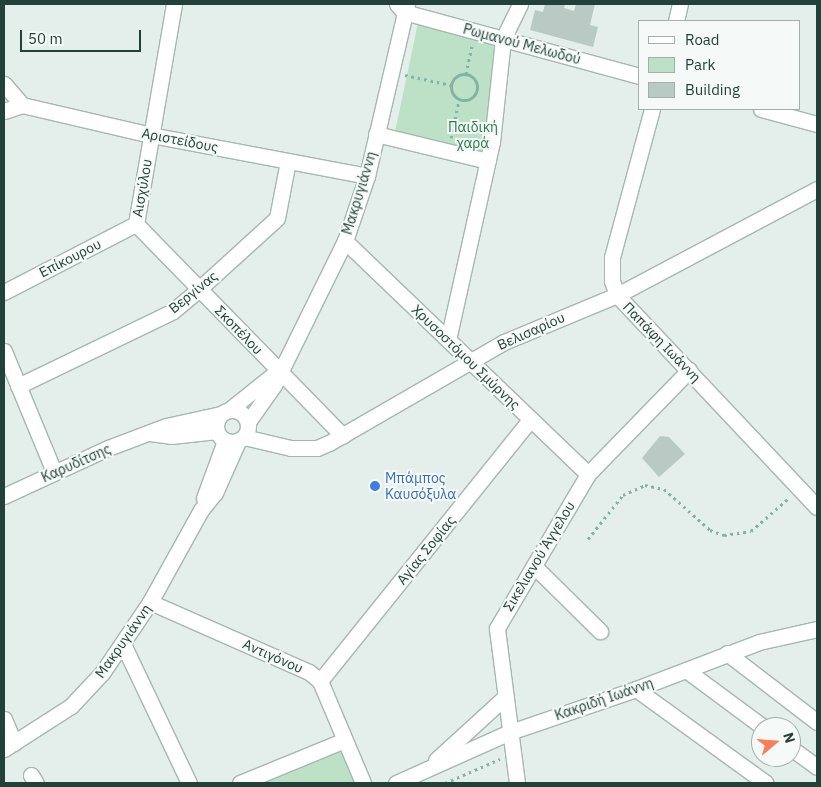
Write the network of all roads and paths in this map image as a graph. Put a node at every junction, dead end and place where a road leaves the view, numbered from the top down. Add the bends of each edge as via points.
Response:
1 (174, 4) edge
2 (520, 4) edge
3 (680, 4) edge
4 (403, 6) edge
5 (676, 20) edge
6 (504, 39) junction
7 (471, 49) dead end
8 (466, 74) junction
9 (407, 75) dead end
10 (638, 75) edge
11 (4, 84) edge
12 (451, 85) junction
13 (459, 100) junction
14 (22, 105) junction
15 (652, 110) edge
16 (765, 110) edge
17 (4, 111) edge
18 (817, 124) edge
19 (376, 134) junction
20 (151, 135) junction
21 (448, 152) junction
22 (288, 161) junction
23 (488, 161) junction
24 (366, 176) junction
25 (817, 189) edge
26 (136, 224) junction
27 (345, 241) junction
28 (199, 290) junction
29 (4, 292) edge
30 (617, 295) junction
31 (448, 340) junction
32 (4, 350) edge
33 (470, 360) junction
34 (279, 370) junction
35 (689, 370) junction
36 (18, 386) junction
37 (225, 412) junction
38 (531, 419) junction
39 (248, 422) junction
40 (150, 434) junction
41 (343, 436) junction
42 (231, 438) junction
43 (54, 472) junction
44 (588, 474) junction
45 (799, 486) junction
46 (4, 496) edge
47 (817, 507) edge
48 (588, 539) dead end
49 (534, 566) junction
50 (150, 602) junction
51 (817, 629) edge
52 (600, 631) dead end
53 (123, 644) junction
54 (727, 653) junction
55 (686, 670) junction
56 (320, 681) junction
57 (636, 690) junction
58 (505, 697) junction
59 (751, 718) edge
60 (4, 719) edge
61 (817, 722) edge
62 (510, 732) junction
63 (345, 740) junction
64 (9, 746) edge
65 (513, 753) junction
66 (801, 756) edge
67 (817, 768) edge
68 (427, 769) junction
69 (190, 783) edge
70 (240, 783) edge
71 (363, 783) edge
72 (396, 783) edge
73 (445, 783) edge
74 (517, 783) edge
75 (766, 783) edge

1 - 20 street, Αισχύλου
2 - 6 street
3 - 5 street
4 - 6 street, Ρωμανού Μελωδού
4 - 19 street, Μακρυγιάννη
6 - 10 street, Ρωμανού Μελωδού
6 - 23 street
7 - 8 path
8 - 12 path via 457,76
8 - 13 path via 477,83 476,93 469,100
9 - 12 path
11 - 14 street
12 - 13 path via 452,93
13 - 21 path
14 - 17 street
14 - 20 street, Αριστείδους
15 - 30 street, Παπάφη Ιωάννη via 612,258 612,281
16 - 18 street
19 - 21 street
19 - 24 street, Μακρυγιάννη
20 - 22 street, Αριστείδους
20 - 26 street, Αισχύλου
21 - 23 street
22 - 24 street, Αριστείδους
22 - 28 street, Βεργίνας via 277,218
23 - 31 street
24 - 27 street, Μακρυγιάννη
25 - 30 street, Βελισαρίου
26 - 28 street, Σκοπέλου
26 - 29 street, Επίκουρου
27 - 31 street, Χρυσοστόμου Σμύρνης
27 - 34 street, Μακρυγιάννη
28 - 34 street, Σκοπέλου
28 - 36 street, Βεργίνας via 172,311
30 - 33 street, Βελισαρίου via 532,328
30 - 35 street, Παπάφη Ιωάννη
31 - 33 street, Χρυσοστόμου Σμύρνης
32 - 36 street
33 - 38 street, Χρυσοστόμου Σμύρνης
33 - 41 street, Βελισαρίου
34 - 37 street, Μακρυγιάννη
34 - 39 street, Μακρυγιάννη via 274,385
34 - 41 street, Σκοπέλου
35 - 44 street, Σικελιανού Άγγελου
35 - 45 street, Παπάφη Ιωάννη
36 - 43 street
37 - 39 street via 240,413
37 - 40 street, Καρυδίτσης via 182,421
37 - 42 street, Μακρυγιάννη
38 - 44 street, Χρυσοστόμου Σμύρνης
38 - 56 street, Αγίας Σοφίας
39 - 42 street, Μακρυγιάννη
40 - 42 street, Καρυδίτσης
40 - 43 street, Καρυδίτσης
41 - 42 street, Βελισαρίου via 317,448 284,447
42 - 50 street, Μακρυγιάννη via 201,510
43 - 46 street, Καρυδίτσης
44 - 49 street, Σικελιανού Άγγελου
45 - 47 street, Παπάφη Ιωάννη
45 - 48 path via 751,531 724,535 710,530 664,489 654,485 636,487 623,495
49 - 52 street
49 - 58 street, Σικελιανού Άγγελου via 497,628
50 - 53 street, Μακρυγιάννη
50 - 56 street, Αντιγόνου via 309,672
51 - 54 street, Κακριδή Ιωάννη
53 - 64 street, Μακρυγιάννη via 78,700
53 - 69 street
54 - 55 street, Κακριδή Ιωάννη
54 - 61 street
55 - 57 street, Κακριδή Ιωάννη
55 - 59 street
56 - 63 street
57 - 62 street, Κακριδή Ιωάννη
57 - 75 street
58 - 62 street, Σικελιανού Άγγελου
58 - 68 street
60 - 64 street
62 - 65 street, Σικελιανού Άγγελου
62 - 68 street, Κακριδή Ιωάννη
63 - 70 street
63 - 71 street
65 - 73 path
65 - 74 street, Σικελιανού Άγγελου
66 - 67 street
68 - 72 street, Κακριδή Ιωάννη

